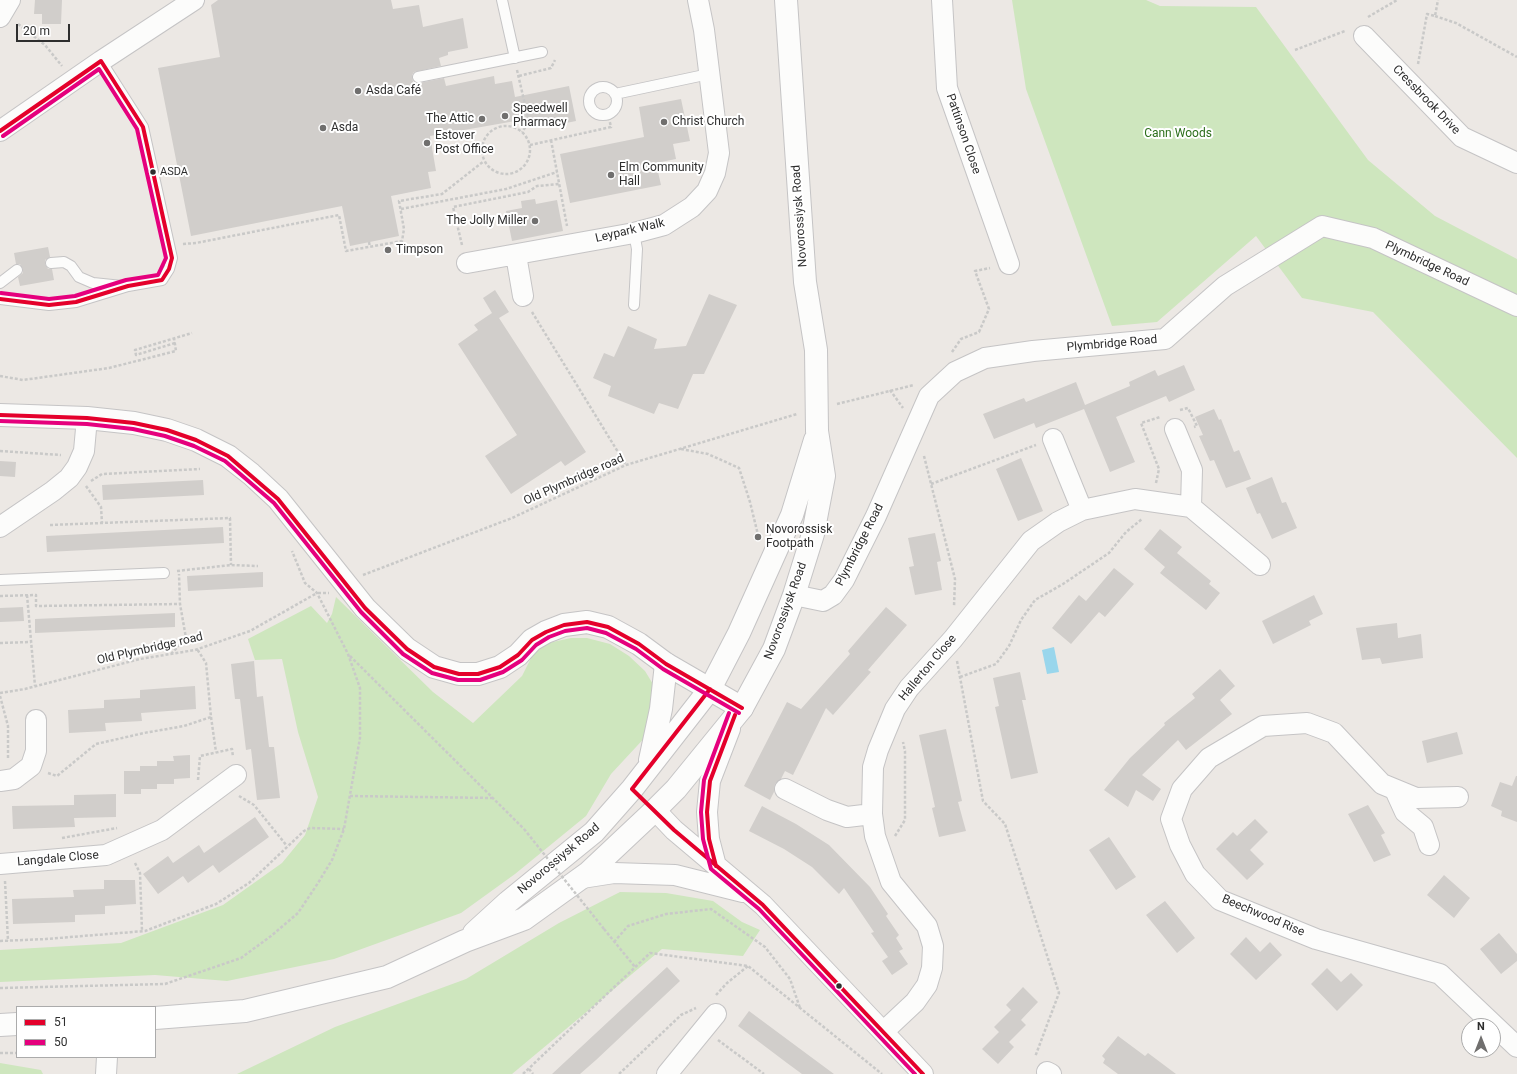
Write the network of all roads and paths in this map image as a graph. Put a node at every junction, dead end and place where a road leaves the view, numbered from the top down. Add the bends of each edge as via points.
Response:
1 (194, 0) edge
2 (502, 0) edge
3 (698, 0) edge
4 (786, 0) edge
5 (942, 0) edge
6 (1438, 0) edge
7 (4, 11) edge
8 (1435, 16) junction
9 (1364, 36) dead end
10 (542, 52) dead end
11 (1517, 57) edge
12 (515, 58) junction
13 (555, 59) dead end
14 (101, 61) junction
15 (709, 74) junction
16 (519, 76) junction
17 (418, 77) dead end
18 (73, 80) junction
19 (1414, 87) junction
20 (615, 94) junction
21 (608, 114) junction
22 (0, 131) edge
23 (522, 132) junction
24 (551, 140) junction
25 (530, 145) junction
26 (484, 161) junction
27 (1517, 163) edge
28 (557, 172) junction
29 (559, 184) junction
30 (401, 209) junction
31 (634, 233) junction
32 (369, 242) dead end
33 (169, 244) junction
34 (570, 244) junction
35 (370, 247) junction
36 (516, 255) junction
37 (51, 263) dead end
38 (466, 263) joint
39 (1009, 264) dead end
40 (17, 270) dead end
41 (975, 271) dead end
42 (0, 283) edge
43 (128, 286) junction
44 (523, 296) joint
45 (0, 299) edge
46 (634, 305) dead end
47 (1517, 306) edge
48 (192, 333) dead end
49 (174, 338) junction
50 (175, 343) junction
51 (948, 357) dead end
52 (0, 376) edge
53 (941, 385) junction
54 (837, 404) dead end
55 (797, 414) dead end
56 (0, 415) edge
57 (87, 418) junction
58 (1175, 429) dead end
59 (817, 431) junction
60 (1053, 439) joint
61 (680, 448) junction
62 (0, 451) edge
63 (81, 457) junction
64 (626, 465) junction
65 (200, 469) dead end
66 (931, 484) dead end
67 (1152, 501) junction
68 (1191, 507) junction
69 (1082, 510) junction
70 (102, 523) junction
71 (941, 524) dead end
72 (50, 525) dead end
73 (0, 526) edge
74 (760, 544) dead end
75 (297, 563) dead end
76 (230, 566) junction
77 (258, 566) dead end
78 (1260, 566) dead end
79 (164, 573) dead end
80 (363, 574) dead end
81 (0, 580) edge
82 (317, 593) junction
83 (330, 593) dead end
84 (27, 595) junction
85 (794, 595) junction
86 (0, 596) edge
87 (180, 604) junction
88 (954, 609) dead end
89 (953, 639) junction
90 (31, 642) junction
91 (0, 643) edge
92 (197, 649) junction
93 (170, 654) junction
94 (348, 654) junction
95 (666, 664) junction
96 (960, 677) junction
97 (35, 686) junction
98 (710, 689) junction
99 (0, 694) edge
100 (895, 709) junction
101 (739, 712) junction
102 (211, 717) junction
103 (36, 720) dead end
104 (31, 766) junction
105 (648, 767) junction
106 (4, 774) edge
107 (198, 781) dead end
108 (236, 784) joint
109 (632, 788) junction
110 (785, 789) dead end
111 (1395, 790) junction
112 (350, 796) junction
113 (1458, 797) dead end
114 (494, 798) junction
115 (655, 810) junction
116 (872, 814) junction
117 (119, 828) dead end
118 (344, 829) junction
119 (58, 839) dead end
120 (1429, 845) dead end
121 (287, 846) junction
122 (881, 856) junction
123 (2, 864) edge
124 (716, 866) junction
125 (140, 873) dead end
126 (582, 878) junction
127 (750, 894) junction
128 (142, 931) junction
129 (0, 941) edge
130 (8, 941) junction
131 (465, 941) junction
132 (614, 942) junction
133 (748, 966) junction
134 (635, 967) junction
135 (0, 988) edge
136 (800, 1009) junction
137 (710, 1015) junction
138 (156, 1018) edge
139 (16, 1024) edge
140 (0, 1025) edge
141 (883, 1032) junction
142 (1517, 1047) edge
143 (0, 1053) edge
144 (16, 1053) edge
145 (108, 1058) edge
146 (528, 1069) junction
147 (1044, 1069) edge
148 (106, 1074) edge
149 (523, 1074) edge
150 (533, 1074) edge
151 (619, 1074) edge
152 (667, 1074) edge
153 (764, 1074) edge
154 (882, 1074) edge
155 (922, 1074) edge

1 - 14 street
2 - 12 lane
3 - 15 street, Leypark Walk
4 - 59 main road, Novorossiysk Road via 805,282 816,350
5 - 39 street, Pattinson Close via 947,88
6 - 8 path
7 - 18 path via 45,45
8 - 11 path via 1456,23
8 - 19 path via 1427,14
9 - 19 street, Cressbrook Drive
10 - 12 lane
12 - 16 path
12 - 17 lane
13 - 16 path via 551,68
14 - 18 street
14 - 33 lane via 143,127
15 - 20 lane
15 - 31 street, Leypark Walk via 719,153 715,173 707,191 680,216 664,225
16 - 23 path via 529,122
18 - 22 street
19 - 27 street, Cressbrook Drive via 1462,137
20 - 21 lane via 616,106
20 - 21 lane via 605,87 596,89 591,95 590,104 594,111
21 - 24 path via 611,127
23 - 25 path
23 - 26 path via 509,126 493,130 483,142
24 - 25 path
24 - 28 path
25 - 26 path via 527,163 514,173 498,173 489,168
26 - 30 path via 442,194 400,201
28 - 29 path
28 - 30 path via 506,189
29 - 34 path
29 - 38 path via 537,186 528,192 453,207
30 - 35 path via 404,229 402,240
31 - 34 street, Leypark Walk
31 - 46 lane via 637,249
32 - 35 path
33 - 35 path via 196,243 339,215 346,251
33 - 43 lane via 172,258 162,280
34 - 36 street, Leypark Walk
36 - 38 street, Leypark Walk
36 - 44 street
37 - 43 lane via 64,262 71,266 79,277 93,283
40 - 42 lane
41 - 51 path via 989,309 980,332 961,339
43 - 45 lane via 76,302 49,305
44 - 64 path
47 - 53 street, Plymbridge Road via 1373,238 1322,226 1225,286 1165,339 985,358 955,372
48 - 49 path
49 - 50 path
49 - 50 path via 135,350 136,355
50 - 52 path via 176,351 109,368 23,380
53 - 54 path via 934,380
53 - 85 street, Plymbridge Road via 929,396 874,521 834,595 823,601
55 - 61 path, Old Plymbridge road
56 - 57 main road
57 - 63 street via 87,432
57 - 95 main road via 134,423 167,430 196,440 228,456 278,499 365,608 407,649 434,667 459,674 478,674 500,667 518,655 532,640 546,632 587,622 608,627 639,644
58 - 68 street via 1192,470
59 - 85 main road, Novorossiysk Road via 824,476 813,534
59 - 98 main road, Novorossiysk Road via 792,515 740,633
60 - 66 path
60 - 69 street
61 - 64 path, Old Plymbridge road
61 - 74 path via 708,454 739,468
62 - 63 path
63 - 73 street via 69,478
64 - 80 path, Old Plymbridge road via 512,518
65 - 70 path via 102,474 85,485 101,507
67 - 68 street, Hallerton Close
67 - 69 street, Hallerton Close via 1134,499
67 - 96 path via 1148,514 1126,532 1109,552 1064,584 1035,600 1020,620 1009,646 996,664
68 - 78 street
69 - 89 street, Hallerton Close via 1030,541
70 - 72 path
70 - 76 path via 230,518
71 - 88 path via 955,579
75 - 82 path via 304,583
76 - 77 path
76 - 87 path via 179,571
79 - 81 lane
82 - 83 path
82 - 92 path, Old Plymbridge road via 250,632
82 - 94 path
84 - 86 path
84 - 87 path via 36,595 36,606
84 - 90 path
85 - 101 main road, Novorossiysk Road via 774,649
87 - 93 path via 186,638
89 - 96 path
89 - 100 street, Hallerton Close via 909,688
90 - 91 path
90 - 97 path
92 - 93 path, Old Plymbridge road
92 - 102 path via 206,663
93 - 97 path, Old Plymbridge road via 140,659
94 - 112 path via 360,688 360,738
94 - 114 path
95 - 98 main road
95 - 105 main road via 661,709
96 - 147 path via 983,801 1005,824 1059,993
97 - 99 path, Old Plymbridge road
98 - 101 main road
98 - 105 main road, Novorossiysk Road
99 - 106 path via 8,726
100 - 116 street, Hallerton Close via 883,734 873,767
100 - 122 path via 905,750 905,820
101 - 115 main road, Novorossiysk Road via 676,789
101 - 124 street via 710,781 706,812
102 - 104 path via 184,726 96,744 57,776
102 - 107 path via 216,752 200,756
103 - 104 street via 36,751
104 - 106 street via 14,779
105 - 109 main road, Novorossiysk Road
108 - 121 path
108 - 123 street, Langdale Close via 162,830 106,855
109 - 115 main road
109 - 131 main road, Novorossiysk Road via 594,832 508,902
110 - 116 street via 847,817
111 - 113 street, Beechwood Rise via 1416,798
111 - 120 street via 1405,812 1422,826
111 - 142 street, Beechwood Rise via 1382,784 1334,733 1307,722 1263,726 1209,758 1182,789 1171,819 1180,846 1195,874 1220,900 1316,939 1440,974
112 - 114 path
112 - 118 path
114 - 132 path, bridge via 524,829
115 - 124 street
115 - 126 main road, Novorossiysk Road
116 - 122 street, Hallerton Close
117 - 119 path
118 - 121 path via 310,828
118 - 135 path via 332,860 298,913 241,958 165,984
121 - 128 path via 249,884 216,904
122 - 141 street, Hallerton Close via 891,882 927,926 933,946 932,968 927,985 915,1002
123 - 130 path
124 - 127 street
125 - 128 path
126 - 127 street via 614,873 675,875
126 - 131 main road, Novorossiysk Road via 524,919
127 - 141 street
128 - 130 path
129 - 130 path
131 - 138 main road, Novorossiysk Road via 387,977 328,992 245,1011
132 - 134 path
132 - 136 path via 628,926 666,914 711,909 766,947 790,979
133 - 134 path via 650,953
133 - 136 path
133 - 137 path via 727,983
134 - 146 path
136 - 154 path
137 - 151 path via 680,1015
137 - 152 street
137 - 153 path
139 - 140 main road
141 - 155 street
143 - 144 path
145 - 148 street
146 - 149 path
146 - 150 path

